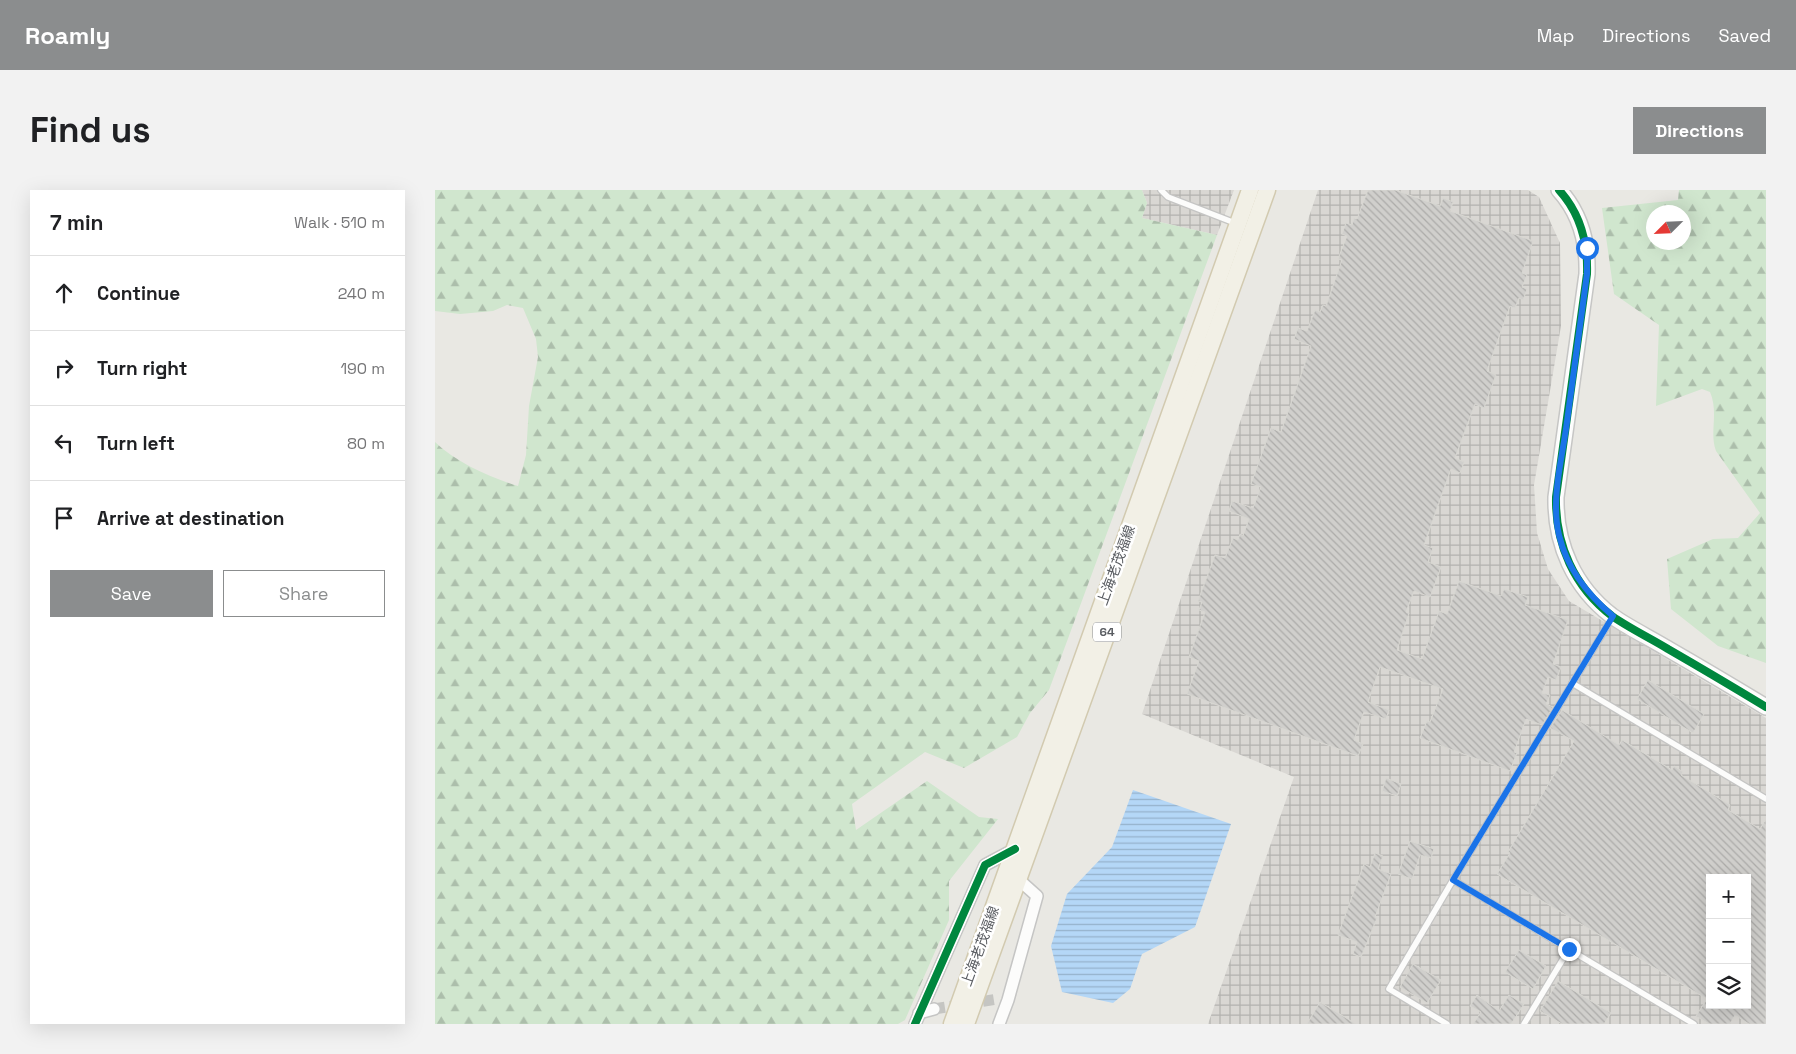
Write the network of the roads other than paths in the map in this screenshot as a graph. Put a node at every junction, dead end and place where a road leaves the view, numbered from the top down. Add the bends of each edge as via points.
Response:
1 (1161, 190) edge
2 (1250, 190) edge
3 (1267, 190) edge
4 (1559, 190) edge
5 (1237, 224) junction
6 (1613, 616) junction
7 (1572, 683) junction
8 (1766, 707) edge
9 (1766, 799) edge
10 (1015, 849) junction
11 (1018, 879) junction
12 (1453, 880) junction
13 (1569, 949) junction
14 (934, 1010) tunnel mouth
15 (917, 1019) edge
16 (952, 1024) edge
17 (967, 1024) edge
18 (999, 1024) edge
19 (1447, 1024) edge
20 (1524, 1024) edge
21 (1694, 1024) edge

1 - 5 lane via 1168,197
2 - 5 main road, 上海老茂福線 / 64
3 - 11 main road, 上海老茂福線 / 64
4 - 6 street via 1581,228 1588,260 1557,497 1557,526 1564,552 1577,578
5 - 10 main road, 上海老茂福線 / 64
6 - 7 lane
6 - 8 street
7 - 9 lane
7 - 12 lane
10 - 15 street via 985,865
10 - 16 main road, 上海老茂福線 / 64
11 - 17 main road, 上海老茂福線 / 64
11 - 18 street via 1037,896 1003,1000
12 - 13 lane
12 - 19 lane via 1389,989
13 - 20 lane
13 - 21 lane
14 - 15 street

